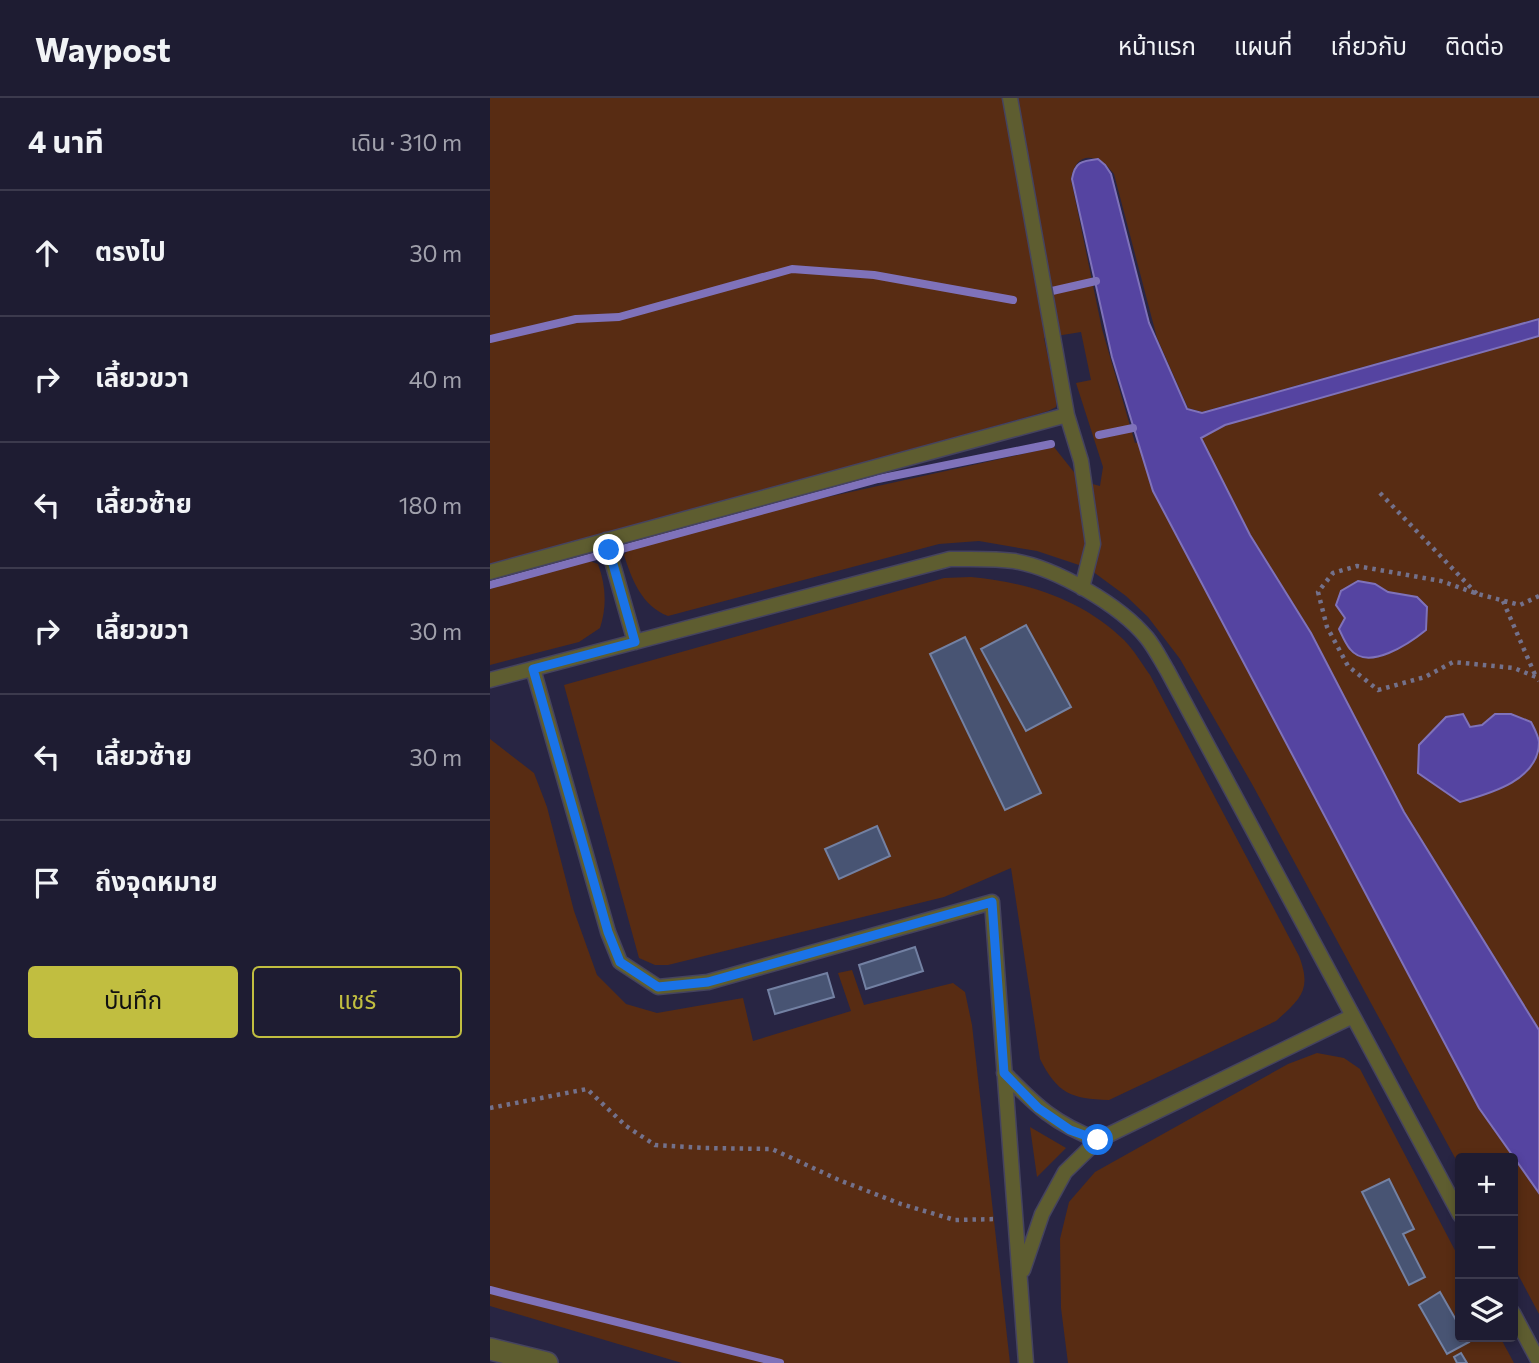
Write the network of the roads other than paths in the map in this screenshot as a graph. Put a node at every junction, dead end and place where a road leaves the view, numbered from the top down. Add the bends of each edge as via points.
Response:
1 (1010, 98) edge
2 (1068, 415) junction
3 (608, 545) junction
4 (490, 572) edge
5 (1083, 588) junction
6 (635, 642) junction
7 (533, 669) junction
8 (490, 680) edge
9 (1353, 1016) junction
10 (1004, 1073) junction
11 (1098, 1140) junction
12 (1455, 1206) edge
13 (1020, 1281) junction
14 (1518, 1322) edge
15 (490, 1349) edge
16 (1539, 1362) edge
17 (547, 1363) edge
18 (1026, 1363) edge

1 - 2 lane
2 - 3 lane
2 - 5 lane via 1081,461 1093,544
3 - 4 lane
3 - 6 lane
5 - 6 lane via 1016,561 950,559
5 - 9 lane via 1120,612 1147,638
6 - 7 lane
7 - 8 lane
7 - 10 lane via 620,962 658,987 708,982 992,902
9 - 11 lane
9 - 12 lane
10 - 11 lane via 1038,1108 1070,1130
10 - 13 lane
11 - 13 lane via 1065,1172 1042,1214
13 - 18 lane
14 - 16 lane
15 - 17 street

